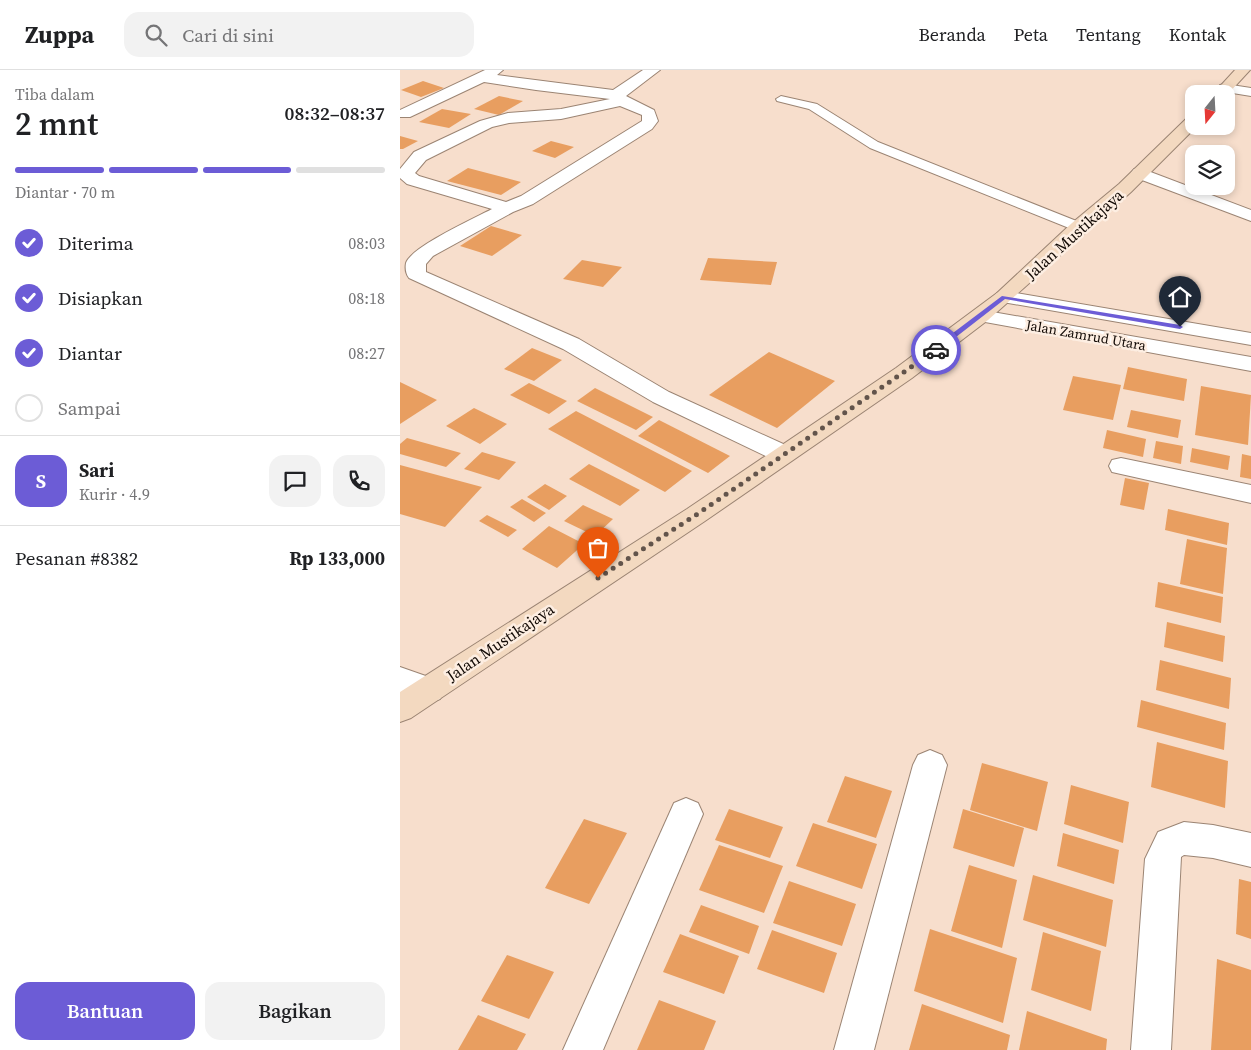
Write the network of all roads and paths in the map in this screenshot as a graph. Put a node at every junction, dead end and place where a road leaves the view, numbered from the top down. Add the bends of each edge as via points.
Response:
1 (496, 70) edge
2 (653, 70) edge
3 (1244, 70) edge
4 (482, 77) junction
5 (1228, 85) edge
6 (1235, 91) edge
7 (1251, 92) edge
8 (620, 98) junction
9 (781, 100) dead end
10 (405, 114) dead end
11 (1185, 129) edge
12 (1140, 173) junction
13 (507, 208) junction
14 (1251, 216) edge
15 (1079, 228) junction
16 (1004, 297) junction
17 (981, 316) junction
18 (1219, 334) junction
19 (1251, 339) edge
20 (1217, 358) junction
21 (1251, 364) edge
22 (783, 454) junction
23 (1121, 466) dead end
24 (1251, 494) edge
25 (400, 680) edge
26 (429, 690) junction
27 (400, 709) edge
28 (930, 765) dead end
29 (686, 814) dead end
30 (1251, 850) edge
31 (583, 1050) edge
32 (854, 1050) edge
33 (1151, 1050) edge

1 - 4 street
2 - 8 street via 620,91
3 - 5 main road
4 - 8 street
4 - 10 street
6 - 7 street
8 - 13 street via 649,113 650,121 646,126 545,189
8 - 13 street via 561,114 508,118 486,124 420,156 405,174 413,180
9 - 15 lane via 813,106 874,145
11 - 12 main road, Jalan Mustikajaya
12 - 14 street
12 - 15 main road, Jalan Mustikajaya
13 - 22 street via 426,252 416,263 416,274 571,344 661,397
15 - 16 main road, Jalan Mustikajaya
16 - 17 main road, Jalan Mustikajaya
16 - 18 street, Jalan Zamrud Utara
17 - 20 street, Jalan Zamrud Utara
17 - 22 main road, Jalan Mustikajaya via 904,373
18 - 19 street, Jalan Zamrud Utara
18 - 20 street
20 - 21 street, Jalan Zamrud Utara
22 - 26 main road, Jalan Mustikajaya
23 - 24 street
25 - 26 street
26 - 27 main road, Jalan Mustikajaya
28 - 32 street
29 - 31 street
30 - 33 street via 1198,839 1174,840 1167,848 1163,859

